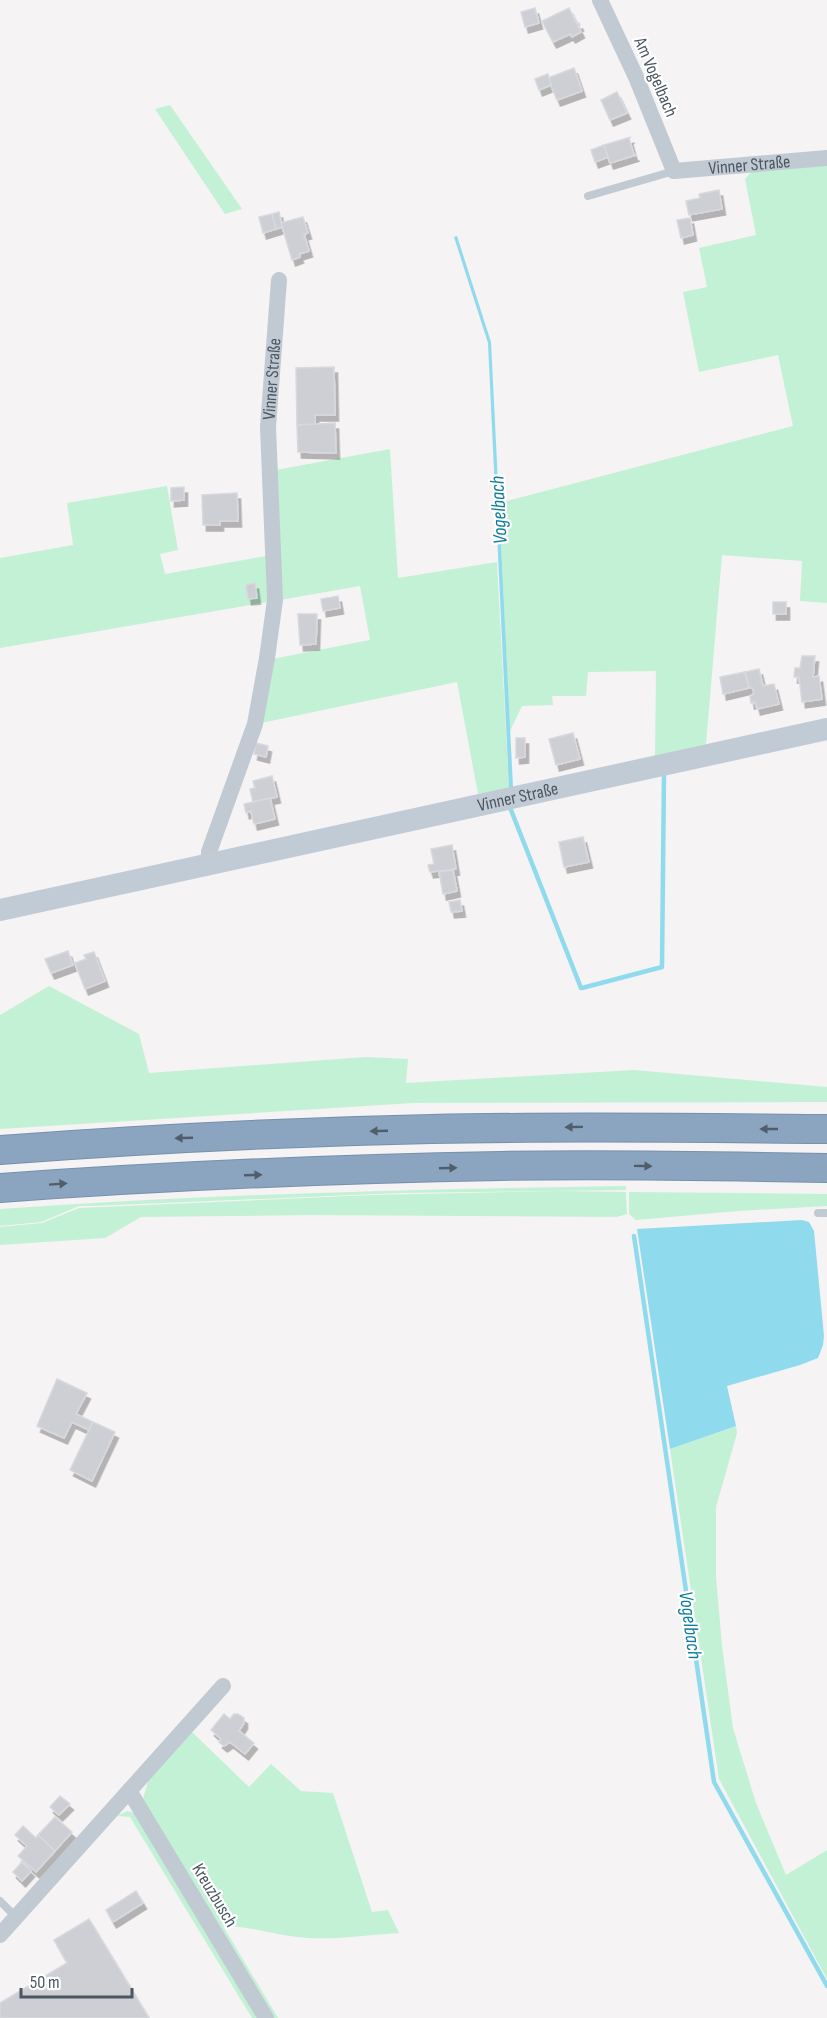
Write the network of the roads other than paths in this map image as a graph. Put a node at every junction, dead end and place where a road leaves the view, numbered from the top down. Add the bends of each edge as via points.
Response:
1 (600, 0) edge
2 (827, 158) edge
3 (674, 171) junction
4 (588, 196) dead end
5 (279, 280) dead end
6 (827, 729) edge
7 (209, 864) junction
8 (0, 910) edge
9 (827, 1129) edge
10 (0, 1150) edge
11 (827, 1168) edge
12 (0, 1188) edge
13 (223, 1686) dead end
14 (130, 1792) junction
15 (0, 1901) edge
16 (16, 1917) junction
17 (0, 1935) edge
18 (266, 2018) edge

1 - 3 street, Am Vogelbach
2 - 3 street, Vinner Straße
3 - 4 lane
5 - 7 street, Vinner Straße via 268,427 275,600 255,724
6 - 7 street, Vinner Straße
7 - 8 street, Vinner Straße
9 -> 10 highway via 431,1129
12 -> 11 highway via 471,1167
13 - 14 street
14 - 16 street
14 - 18 street, Kreuzbusch
15 - 16 lane
16 - 17 street

